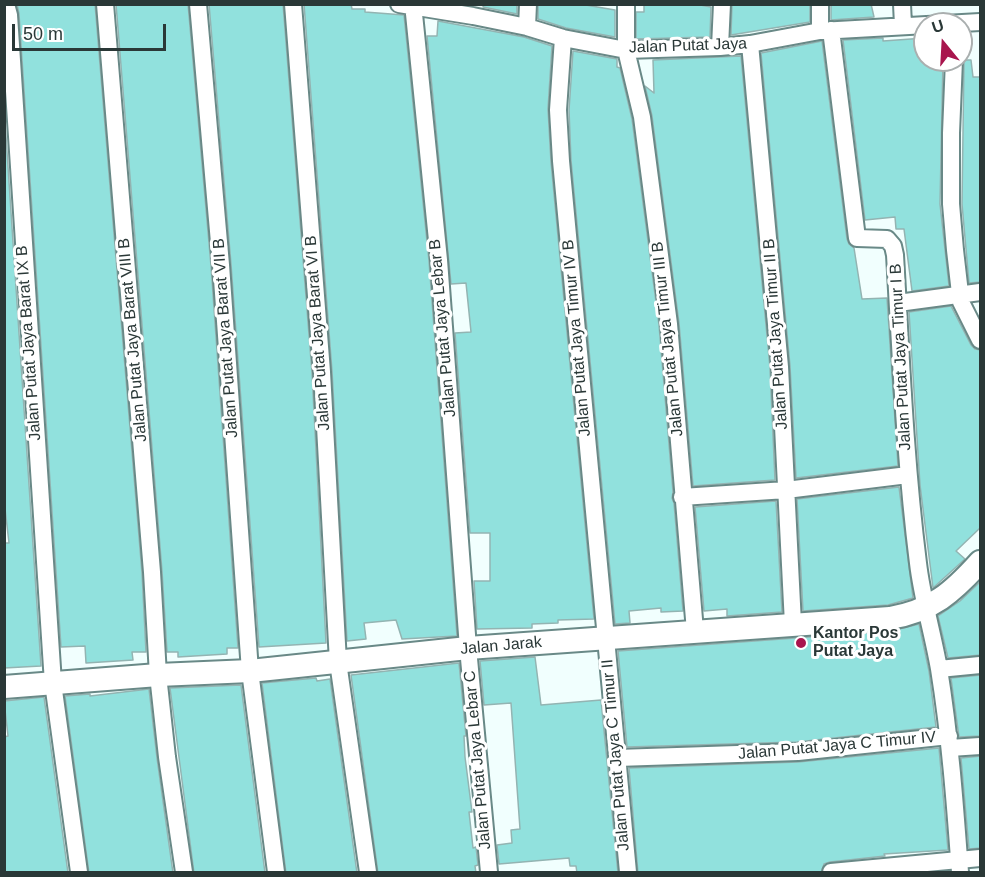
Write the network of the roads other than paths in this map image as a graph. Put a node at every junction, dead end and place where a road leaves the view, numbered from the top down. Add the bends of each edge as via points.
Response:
1 (6, 4) edge
2 (105, 4) edge
3 (198, 4) edge
4 (293, 4) edge
5 (528, 4) edge
6 (626, 4) edge
7 (722, 4) edge
8 (820, 4) edge
9 (902, 4) edge
10 (408, 6) edge
11 (903, 25) junction
12 (913, 25) edge
13 (527, 27) junction
14 (825, 30) junction
15 (562, 38) junction
16 (750, 44) junction
17 (720, 46) junction
18 (626, 50) junction
19 (954, 72) edge
20 (981, 292) edge
21 (960, 294) junction
22 (898, 303) junction
23 (981, 340) edge
24 (908, 475) junction
25 (786, 490) junction
26 (682, 497) junction
27 (981, 562) edge
28 (926, 608) junction
29 (793, 624) junction
30 (695, 631) junction
31 (605, 638) junction
32 (468, 648) junction
33 (338, 662) junction
34 (981, 665) edge
35 (939, 669) junction
36 (250, 671) junction
37 (158, 675) junction
38 (53, 683) junction
39 (4, 687) edge
40 (950, 742) junction
41 (981, 746) edge
42 (617, 758) junction
43 (981, 858) edge
44 (959, 866) edge
45 (79, 873) edge
46 (184, 873) edge
47 (276, 873) edge
48 (368, 873) edge
49 (489, 873) edge
50 (628, 873) edge
51 (831, 873) edge

1 - 38 street, Jalan Putat Jaya Barat IX B
2 - 37 street, Jalan Putat Jaya Barat VIII B
3 - 36 street, Jalan Putat Jaya Barat VII B
4 - 33 street, Jalan Putat Jaya Barat VI B via 322,372
5 - 13 street
6 - 18 street, Jalan Putat Jaya Timur III B
7 - 17 street
8 - 14 street
9 - 11 street
10 - 13 street, Jalan Putat Jaya
10 - 32 street, Jalan Putat Jaya Lebar B via 439,260
11 - 12 street, Jalan Putat Jaya
11 - 14 street, Jalan Putat Jaya
13 - 15 street, Jalan Putat Jaya
14 - 16 street, Jalan Putat Jaya
14 - 22 street, Jalan Putat Jaya Timur I B via 857,238 885,238 892,244
15 - 18 street, Jalan Putat Jaya
15 - 31 street, Jalan Putat Jaya Timur IV B via 560,142
16 - 17 street, Jalan Putat Jaya
16 - 25 street, Jalan Putat Jaya Timur II B via 780,367
17 - 18 street, Jalan Putat Jaya
18 - 26 street, Jalan Putat Jaya Timur III B via 642,117 667,313
19 - 21 street via 951,204
20 - 21 street
21 - 22 street
21 - 23 street
22 - 24 street, Jalan Putat Jaya Timur I B
24 - 25 street
24 - 28 street, Jalan Putat Jaya Timur I B
25 - 26 street
25 - 29 street, Jalan Putat Jaya Timur II B
26 - 30 street, Jalan Putat Jaya Timur III B
27 - 28 street, Jalan Jarak via 956,587
28 - 29 street, Jalan Jarak via 883,619
28 - 35 street, Jalan Putat Jaya Timur I B
29 - 30 street, Jalan Jarak
30 - 31 street, Jalan Jarak
31 - 32 street, Jalan Jarak
31 - 42 street, Jalan Putat Jaya C Timur II
32 - 33 street, Jalan Jarak
32 - 49 street, Jalan Putat Jaya Lebar C
33 - 36 street, Jalan Jarak
33 - 48 street, Jalan Putat Jaya Barat VI B
34 - 35 street
35 - 40 street, Jalan Putat Jaya Timur I B
36 - 37 street, Jalan Jarak
36 - 47 street, Jalan Putat Jaya Barat VII B
37 - 38 street, Jalan Jarak
37 - 46 street, Jalan Putat Jaya Barat VIII B
38 - 39 street, Jalan Jarak
38 - 45 street, Jalan Putat Jaya Barat IX B
40 - 41 street, Jalan Putat Jaya C Timur IV
40 - 42 street, Jalan Putat Jaya C Timur IV
40 - 44 street, Jalan Putat Jaya Timur I B
42 - 50 street, Jalan Putat Jaya C Timur II
43 - 44 street
44 - 51 street

